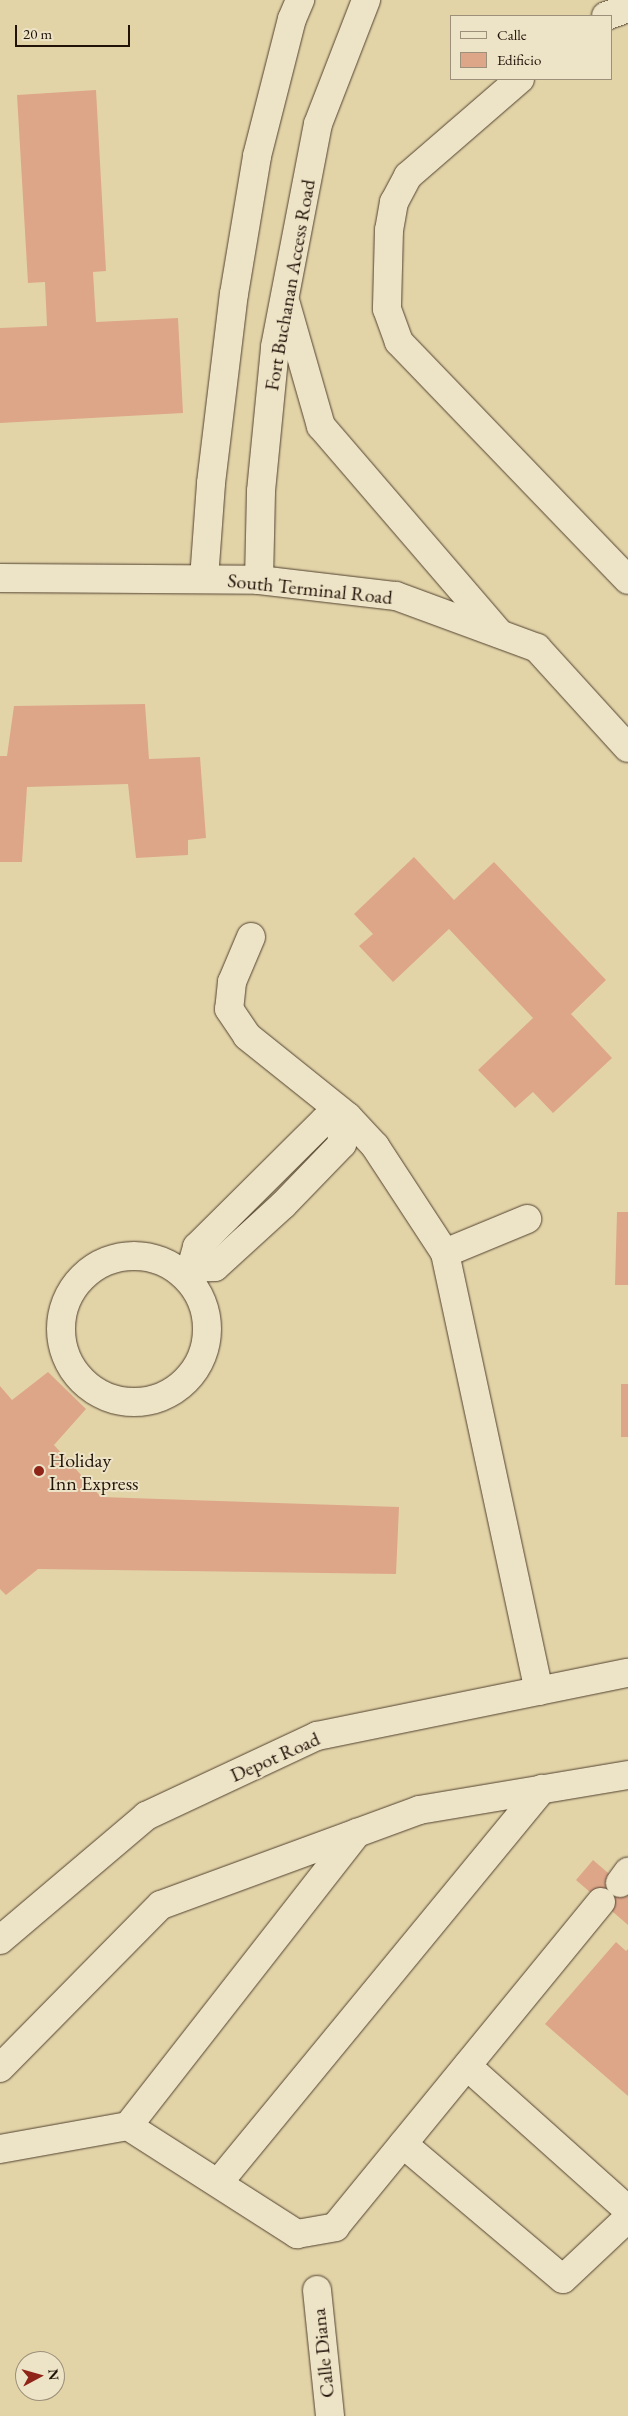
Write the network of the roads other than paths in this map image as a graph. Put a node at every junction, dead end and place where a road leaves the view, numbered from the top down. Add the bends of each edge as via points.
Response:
1 (300, 0) edge
2 (366, 0) edge
3 (628, 8) edge
4 (609, 15) edge
5 (519, 80) edge
6 (286, 302) junction
7 (0, 578) edge
8 (204, 579) junction
9 (259, 580) junction
10 (628, 580) edge
11 (500, 634) junction
12 (628, 748) edge
13 (251, 937) dead end
14 (345, 1120) junction
15 (527, 1219) dead end
16 (444, 1253) junction
17 (188, 1272) junction
18 (628, 1673) edge
19 (539, 1691) junction
20 (628, 1775) edge
21 (542, 1790) junction
22 (357, 1833) junction
23 (616, 1886) edge
24 (0, 1940) edge
25 (467, 2066) junction
26 (0, 2068) edge
27 (128, 2126) junction
28 (403, 2144) junction
29 (0, 2149) edge
30 (219, 2182) junction
31 (628, 2210) edge
32 (628, 2218) edge
33 (317, 2290) dead end
34 (330, 2416) edge

1 - 8 street via 292,19 258,156 236,284 211,482
2 - 6 street, Fort Buchanan Access Road via 318,124
3 - 4 street
5 - 10 street via 408,176 394,202 389,230 387,309 399,342
6 - 9 street, Fort Buchanan Access Road via 275,348 262,481
6 - 11 street via 321,426
7 - 8 street, South Terminal Road
8 - 9 street, South Terminal Road
9 - 11 street, South Terminal Road via 396,596
11 - 12 street, South Terminal Road via 537,648
13 - 14 street via 232,982 229,1009 247,1036
14 - 16 street via 375,1146
14 - 17 street via 324,1121 197,1247
15 - 16 street
16 - 19 street
17 - 17 street via 139,1256 116,1258 94,1267 77,1283 66,1304 61,1326 67,1357 74,1371 90,1388 112,1400 137,1403 161,1398 183,1385 198,1365 207,1341 206,1316
18 - 19 street, Depot Road
19 - 24 street, Depot Road via 308,1740 146,1816
20 - 21 street
21 - 22 street via 419,1810
21 - 30 street
22 - 26 street via 161,1905
22 - 27 street
23 - 25 street
25 - 28 street
25 - 31 street
27 - 29 street
27 - 30 street
28 - 30 street via 335,2227 297,2234
28 - 32 street via 563,2279
33 - 34 street, Calle Diana

